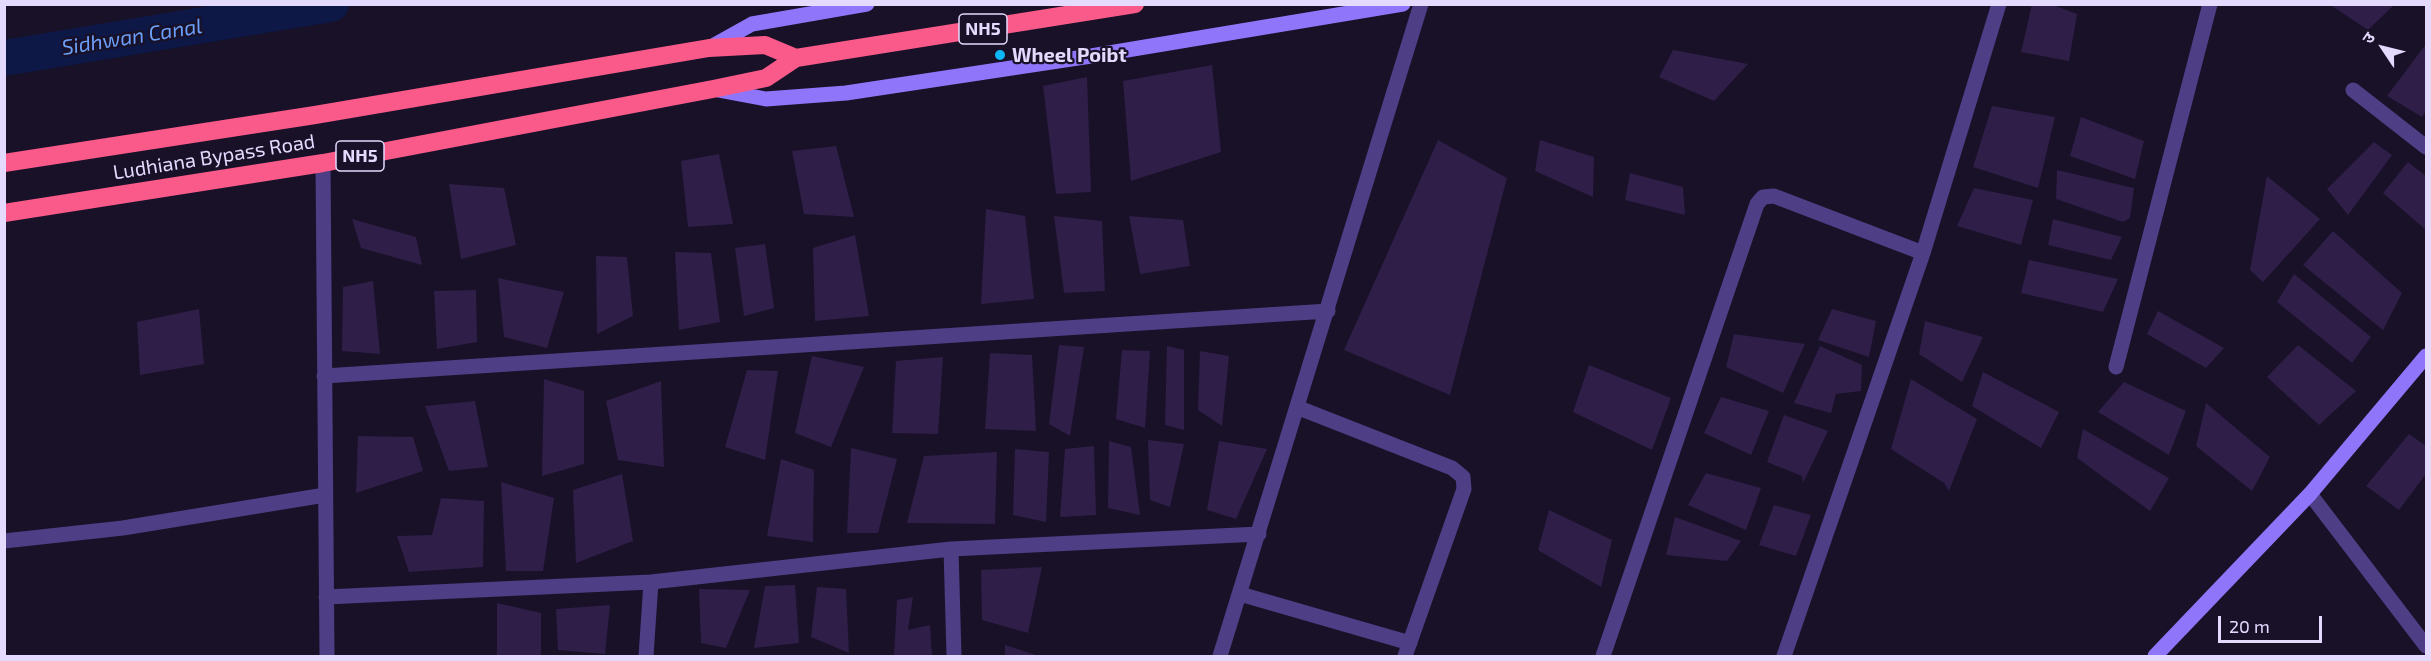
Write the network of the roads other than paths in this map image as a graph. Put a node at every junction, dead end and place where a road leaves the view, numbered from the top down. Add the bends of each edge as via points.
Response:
1 (867, 4) edge
2 (1135, 4) edge
3 (1403, 4) edge
4 (1421, 4) edge
5 (1999, 4) edge
6 (2210, 4) edge
7 (709, 48) junction
8 (796, 58) junction
9 (713, 89) junction
10 (2353, 90) dead end
11 (2427, 147) edge
12 (4, 163) edge
13 (323, 163) junction
14 (4, 213) edge
15 (1923, 253) junction
16 (1328, 311) junction
17 (2427, 356) edge
18 (2116, 367) dead end
19 (324, 376) junction
20 (1299, 408) junction
21 (2310, 494) junction
22 (325, 495) junction
23 (1258, 534) junction
24 (4, 542) edge
25 (951, 549) junction
26 (651, 582) junction
27 (1240, 594) junction
28 (326, 597) junction
29 (2427, 646) edge
30 (1408, 650) edge
31 (327, 657) edge
32 (646, 657) edge
33 (954, 657) edge
34 (1220, 657) edge
35 (1603, 657) edge
36 (1784, 657) edge
37 (2155, 657) edge

1 - 7 street via 752,24
2 - 8 highway, NH5
3 - 9 street via 846,93 766,99
4 - 16 street
5 - 15 street
6 - 18 street
7 - 8 highway, NH5 via 765,45
7 - 12 highway, Ludhiana Bypass Road / NH5
8 - 9 highway, NH5 via 765,78
9 - 13 highway, Ludhiana Bypass Road / NH5
10 - 11 street
13 - 14 highway, Ludhiana Bypass Road / NH5
13 - 19 street
15 - 35 street via 1774,196 1763,197 1757,204
15 - 36 street
16 - 19 street
16 - 20 street
17 - 21 street
19 - 22 street
20 - 23 street
20 - 30 street via 1452,468 1463,477 1464,489
21 - 29 street
21 - 37 street
22 - 24 street via 123,528
22 - 28 street
23 - 25 street
23 - 27 street
25 - 26 street
25 - 33 street
26 - 28 street
26 - 32 street
27 - 30 street
27 - 34 street
28 - 31 street

